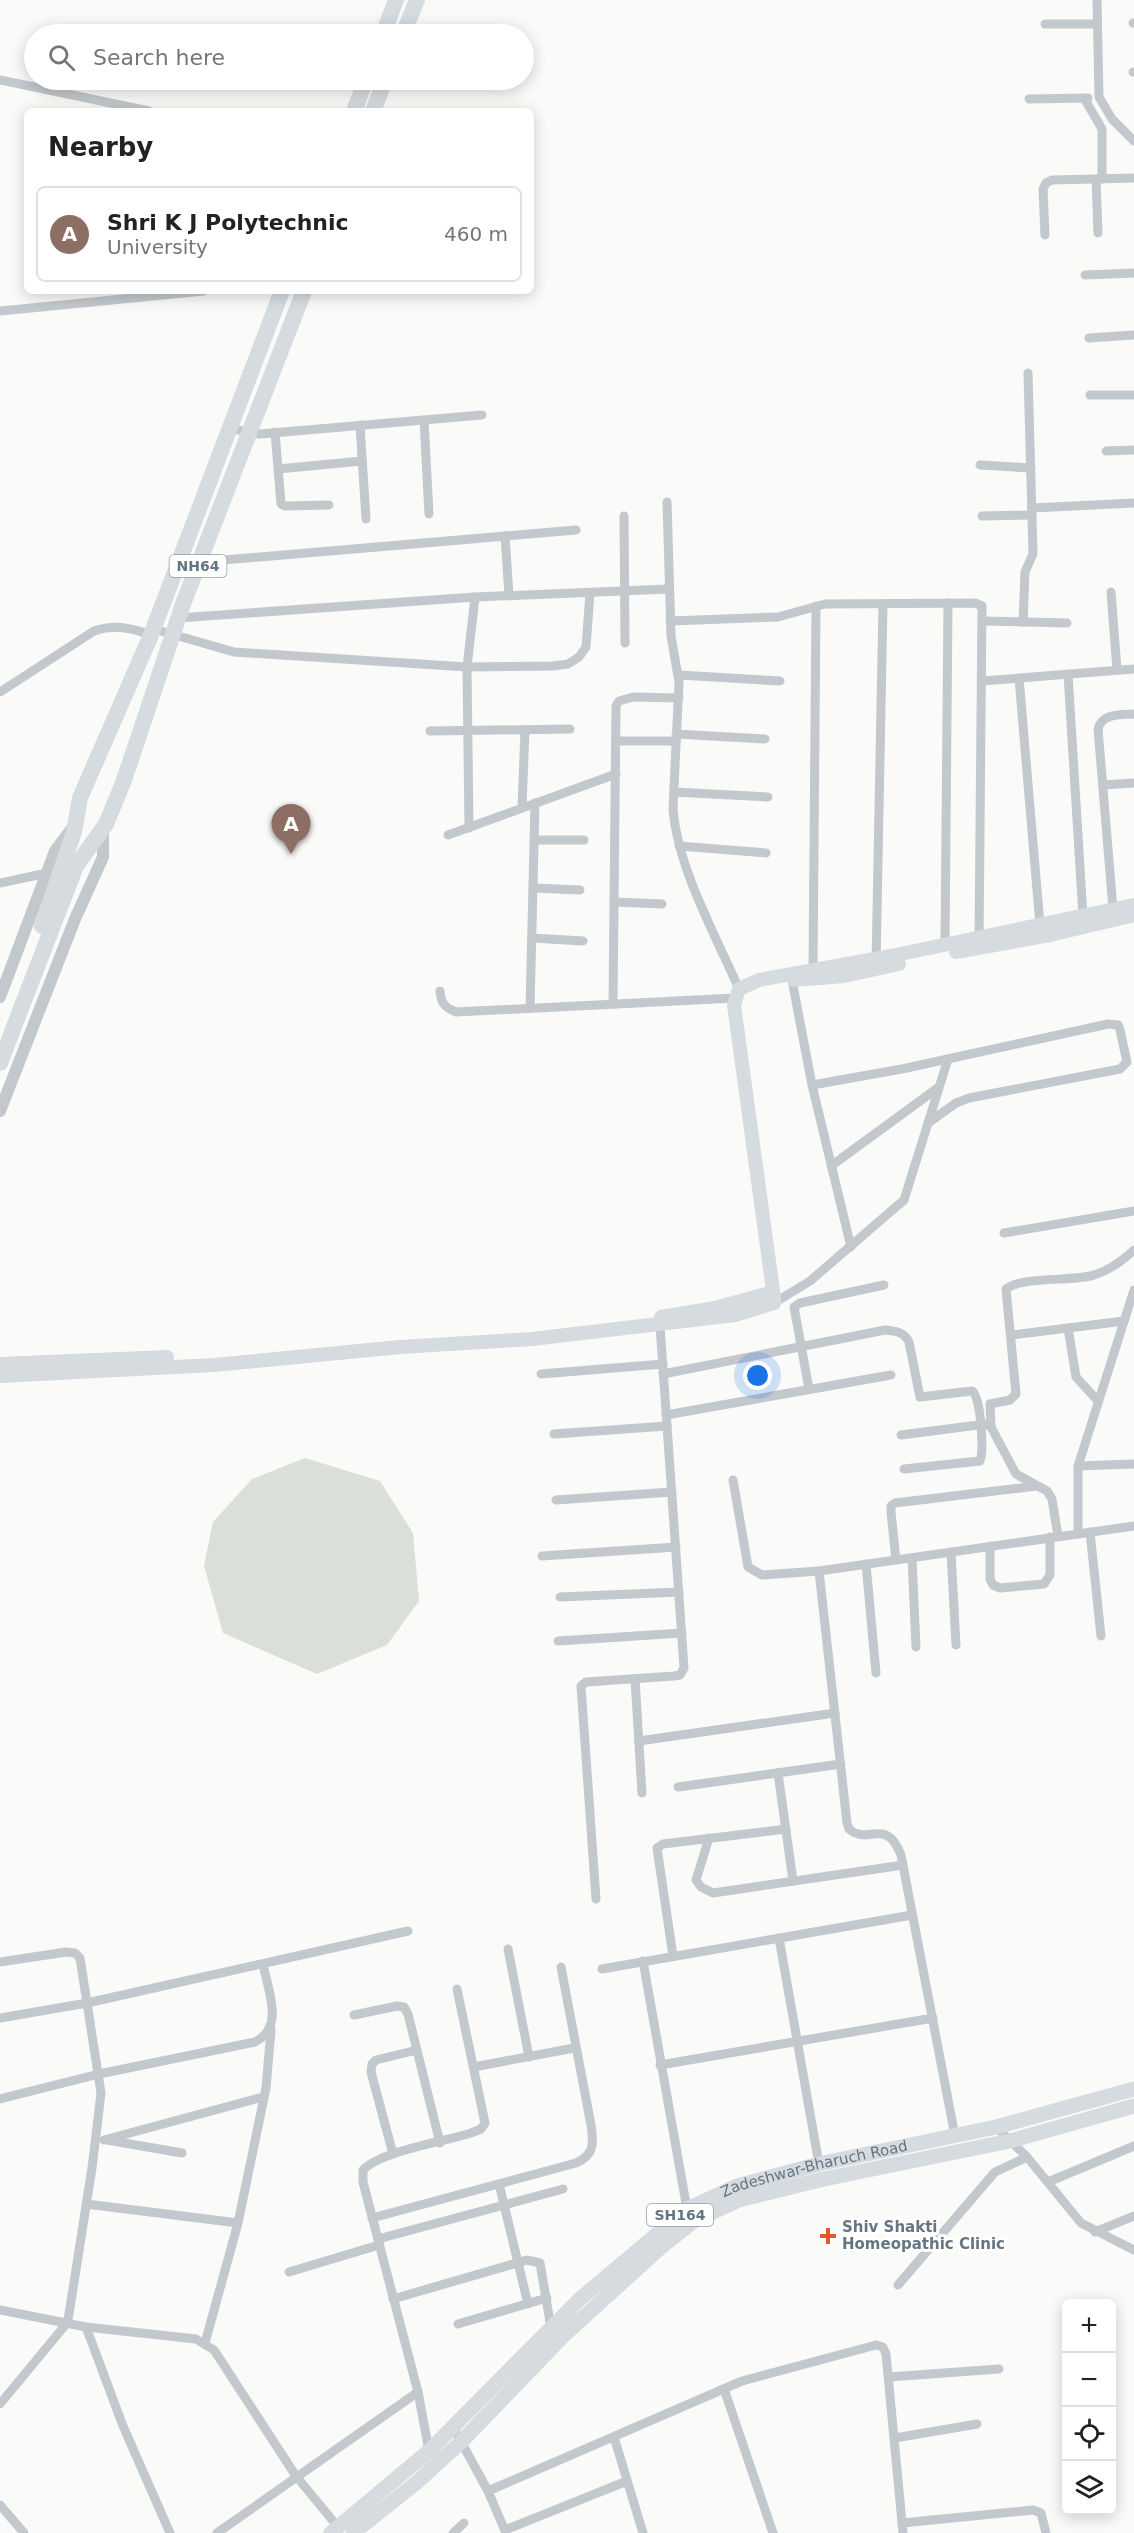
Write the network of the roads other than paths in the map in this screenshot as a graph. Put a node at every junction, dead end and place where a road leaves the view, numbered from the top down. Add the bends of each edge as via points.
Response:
1 (396, 0) edge
2 (417, 0) edge
3 (1097, 0) edge
4 (387, 24) edge
5 (407, 24) edge
6 (1045, 24) dead end
7 (1097, 24) junction
8 (0, 80) edge
9 (24, 85) edge
10 (48, 90) edge
11 (362, 90) edge
12 (381, 90) edge
13 (1099, 97) junction
14 (1084, 98) junction
15 (1029, 99) dead end
16 (135, 108) edge
17 (355, 108) edge
18 (374, 108) edge
19 (1134, 141) edge
20 (1134, 178) edge
21 (1099, 179) junction
22 (1098, 233) dead end
23 (1045, 235) dead end
24 (1134, 273) edge
25 (1085, 275) dead end
26 (173, 294) edge
27 (281, 294) edge
28 (303, 294) edge
29 (0, 311) edge
30 (1134, 335) edge
31 (1089, 338) dead end
32 (1028, 373) dead end
33 (1090, 395) dead end
34 (1134, 395) edge
35 (483, 415) dead end
36 (424, 420) junction
37 (360, 425) junction
38 (229, 426) junction
39 (275, 432) junction
40 (249, 433) junction
41 (1134, 450) edge
42 (1106, 451) dead end
43 (362, 461) junction
44 (980, 465) dead end
45 (1031, 468) junction
46 (278, 469) junction
47 (667, 502) dead end
48 (1134, 503) edge
49 (329, 505) dead end
50 (1032, 511) junction
51 (429, 514) dead end
52 (624, 516) dead end
53 (982, 516) dead end
54 (366, 519) dead end
55 (576, 530) dead end
56 (505, 536) junction
57 (200, 562) junction
58 (668, 589) junction
59 (623, 591) junction
60 (590, 592) junction
61 (1111, 592) dead end
62 (509, 596) junction
63 (475, 597) junction
64 (948, 603) junction
65 (883, 604) junction
66 (816, 606) junction
67 (178, 618) junction
68 (670, 621) junction
69 (983, 621) junction
70 (1023, 622) junction
71 (1067, 623) dead end
72 (153, 632) junction
73 (172, 635) junction
74 (625, 644) dead end
75 (468, 667) junction
76 (1134, 669) edge
77 (1117, 670) junction
78 (1068, 674) junction
79 (679, 675) junction
80 (1019, 678) junction
81 (780, 681) dead end
82 (982, 681) junction
83 (0, 692) edge
84 (679, 698) junction
85 (1134, 714) edge
86 (570, 729) dead end
87 (468, 730) junction
88 (525, 730) junction
89 (430, 731) dead end
90 (676, 738) junction
91 (765, 739) dead end
92 (616, 741) junction
93 (616, 774) junction
94 (1134, 783) edge
95 (1103, 785) junction
96 (674, 792) junction
97 (768, 797) dead end
98 (535, 804) junction
99 (522, 808) junction
100 (75, 826) junction
101 (469, 828) junction
102 (103, 829) junction
103 (448, 835) dead end
104 (534, 840) junction
105 (584, 840) dead end
106 (680, 846) junction
107 (766, 854) dead end
108 (71, 863) junction
109 (47, 873) junction
110 (0, 883) edge
111 (533, 888) junction
112 (580, 890) dead end
113 (614, 902) junction
114 (662, 904) dead end
115 (1134, 905) edge
116 (1113, 909) junction
117 (1134, 915) edge
118 (1083, 916) junction
119 (1040, 925) junction
120 (532, 938) junction
121 (583, 941) dead end
122 (979, 943) junction
123 (945, 945) junction
124 (876, 964) junction
125 (813, 969) junction
126 (759, 980) junction
127 (792, 980) junction
128 (440, 991) dead end
129 (737, 994) junction
130 (0, 997) edge
131 (613, 1004) junction
132 (530, 1008) junction
133 (0, 1036) edge
134 (948, 1059) junction
135 (0, 1063) edge
136 (812, 1085) junction
137 (939, 1087) junction
138 (0, 1111) edge
139 (928, 1123) junction
140 (831, 1166) junction
141 (1134, 1211) edge
142 (1004, 1233) dead end
143 (851, 1247) junction
144 (1134, 1250) edge
145 (884, 1285) dead end
146 (1134, 1290) edge
147 (773, 1298) junction
148 (1124, 1321) junction
149 (660, 1326) junction
150 (1068, 1328) junction
151 (1012, 1335) junction
152 (800, 1346) junction
153 (0, 1364) edge
154 (663, 1369) junction
155 (541, 1374) dead end
156 (891, 1375) dead end
157 (0, 1376) edge
158 (809, 1389) junction
159 (1098, 1401) junction
160 (666, 1415) junction
161 (980, 1424) junction
162 (667, 1426) junction
163 (991, 1426) junction
164 (554, 1434) dead end
165 (901, 1435) dead end
166 (1134, 1464) edge
167 (1078, 1466) junction
168 (904, 1469) dead end
169 (733, 1480) dead end
170 (1039, 1486) junction
171 (672, 1492) junction
172 (556, 1500) dead end
173 (1134, 1526) edge
174 (1090, 1532) junction
175 (1078, 1534) junction
176 (1054, 1537) junction
177 (990, 1546) junction
178 (676, 1547) junction
179 (951, 1552) junction
180 (542, 1556) dead end
181 (912, 1558) junction
182 (896, 1560) junction
183 (866, 1564) junction
184 (819, 1571) junction
185 (679, 1592) junction
186 (560, 1597) dead end
187 (682, 1633) junction
188 (1101, 1636) dead end
189 (558, 1641) dead end
190 (956, 1645) dead end
191 (916, 1647) dead end
192 (876, 1673) dead end
193 (635, 1679) junction
194 (835, 1713) junction
195 (639, 1741) junction
196 (841, 1764) junction
197 (778, 1773) junction
198 (678, 1788) dead end
199 (642, 1793) dead end
200 (786, 1829) junction
201 (709, 1838) junction
202 (903, 1864) junction
203 (793, 1881) junction
204 (596, 1899) dead end
205 (912, 1915) junction
206 (408, 1931) dead end
207 (779, 1938) junction
208 (508, 1949) dead end
209 (673, 1956) junction
210 (643, 1961) junction
211 (0, 1962) edge
212 (263, 1964) junction
213 (561, 1967) dead end
214 (602, 1969) dead end
215 (457, 1989) dead end
216 (87, 2003) junction
217 (354, 2015) dead end
218 (0, 2018) edge
219 (933, 2018) junction
220 (270, 2030) junction
221 (796, 2042) junction
222 (574, 2048) junction
223 (417, 2050) junction
224 (529, 2057) junction
225 (660, 2066) junction
226 (474, 2067) junction
227 (99, 2074) junction
228 (1134, 2089) edge
229 (263, 2097) junction
230 (0, 2098) edge
231 (1134, 2106) edge
232 (996, 2127) junction
233 (955, 2136) junction
234 (100, 2139) junction
235 (1010, 2141) junction
236 (440, 2143) junction
237 (1134, 2146) edge
238 (182, 2153) dead end
239 (393, 2154) junction
240 (1027, 2157) junction
241 (819, 2164) junction
242 (1048, 2182) junction
243 (499, 2184) junction
244 (563, 2189) dead end
245 (86, 2204) junction
246 (503, 2205) junction
247 (687, 2210) junction
248 (1134, 2216) edge
249 (372, 2218) junction
250 (238, 2223) junction
251 (1095, 2232) junction
252 (378, 2242) junction
253 (1134, 2250) edge
254 (518, 2262) junction
255 (289, 2272) dead end
256 (898, 2285) dead end
257 (547, 2298) junction
258 (393, 2299) junction
259 (528, 2304) junction
260 (0, 2310) edge
261 (67, 2323) junction
262 (458, 2324) dead end
263 (86, 2327) junction
264 (551, 2328) junction
265 (205, 2343) junction
266 (999, 2369) dead end
267 (889, 2378) junction
268 (724, 2389) junction
269 (418, 2392) junction
270 (0, 2404) edge
271 (977, 2424) dead end
272 (453, 2427) junction
273 (614, 2437) junction
274 (895, 2438) junction
275 (461, 2442) junction
276 (429, 2451) junction
277 (296, 2476) junction
278 (627, 2481) junction
279 (488, 2491) junction
280 (0, 2505) edge
281 (464, 2523) dead end
282 (903, 2528) edge
283 (334, 2530) edge
284 (167, 2532) edge
285 (506, 2532) edge
286 (24, 2533) edge
287 (217, 2533) edge
288 (353, 2533) edge
289 (453, 2533) edge
290 (644, 2533) edge
291 (773, 2533) edge
292 (1046, 2533) edge

1 - 4 highway
2 - 5 highway
3 - 7 street
6 - 7 street
7 - 13 street
8 - 9 street
10 - 16 street
11 - 17 highway
12 - 18 highway
13 - 14 street
13 - 19 street via 1112,119
14 - 15 street
14 - 21 street via 1102,129
20 - 21 street
21 - 22 street
21 - 23 street via 1046,183
24 - 25 street
26 - 29 street
27 - 38 highway, NH64
28 - 40 highway, NH64
30 - 31 street
32 - 45 street
33 - 34 street
35 - 36 street
36 - 37 street
36 - 51 street
37 - 39 street
37 - 43 street
38 - 40 street
38 - 72 highway, NH64
39 - 40 street
39 - 46 street
40 - 57 highway, NH64
41 - 42 street
43 - 46 street
43 - 54 street
44 - 45 street
45 - 50 street
46 - 49 street via 281,504
47 - 58 street
48 - 50 street
50 - 53 street
50 - 70 street via 1033,554 1025,572
52 - 59 street
55 - 56 street
56 - 57 street
56 - 62 street
57 - 67 highway, NH64
58 - 59 street
58 - 68 street
59 - 60 street
59 - 74 street
60 - 62 street
60 - 75 street via 586,647 568,664
61 - 77 street
62 - 63 street
63 - 67 street
63 - 75 street
64 - 65 street
64 - 69 street via 979,604
64 - 123 street
65 - 66 street
65 - 124 street
66 - 68 street via 778,617
66 - 125 street
67 - 73 highway, NH64
68 - 79 street
69 - 70 street
69 - 82 street
70 - 71 street
72 - 73 street
72 - 83 street via 127,627 94,631
72 - 100 highway, NH64 via 80,798
73 - 75 street via 234,652
73 - 102 highway, NH64 via 123,783
75 - 87 street
76 - 77 street
77 - 78 street
78 - 80 street
78 - 118 street
79 - 81 street
79 - 84 street
80 - 82 street
80 - 119 street
82 - 122 street
84 - 90 street
84 - 92 street via 633,697 619,701
85 - 95 street via 1100,721
86 - 88 street
87 - 88 street
87 - 89 street
87 - 101 street
88 - 99 street
90 - 91 street
90 - 92 street
90 - 96 street
92 - 93 street
93 - 98 street
93 - 113 street
94 - 95 street
95 - 116 street
96 - 97 street
96 - 106 street
98 - 99 street
98 - 104 street
99 - 101 street
100 - 108 highway, NH64
100 - 109 street, NH64 via 60,841
101 - 103 street
102 - 108 highway, NH64
102 - 138 street via 103,857
104 - 105 street
104 - 111 street
106 - 107 street
106 - 129 street
108 - 133 highway, NH64
108 - 135 highway, NH64
109 - 110 street
109 - 130 street, NH64
111 - 112 street
111 - 120 street
113 - 114 street
113 - 131 street
115 - 116 main road
116 - 118 main road
117 - 122 main road via 1050,935
118 - 119 main road
119 - 122 main road
120 - 121 street
120 - 132 street
122 - 123 main road
122 - 124 main road
123 - 124 main road
124 - 125 main road
124 - 127 main road via 844,976
125 - 126 main road
126 - 127 main road
126 - 129 main road
127 - 136 street
128 - 132 street via 441,1001 456,1012
129 - 131 street
129 - 147 main road via 734,1005
131 - 132 street
134 - 136 street
134 - 137 street
134 - 139 street via 1113,1024 1120,1030 1127,1062 1120,1069 969,1098 956,1102
136 - 140 street
137 - 139 street
137 - 140 street
139 - 143 street via 904,1200
140 - 143 street
141 - 142 street
143 - 147 street via 810,1281
144 - 151 street via 1107,1270 1090,1276 1006,1289
145 - 152 street via 800,1302 793,1313
146 - 148 street
147 - 149 main road via 735,1315
147 - 153 main road via 659,1317 543,1329 213,1356
148 - 150 street
148 - 159 street
149 - 154 street
149 - 157 main road via 214,1365
150 - 151 street
150 - 159 street via 1073,1370
151 - 163 street via 1016,1394 1010,1400 990,1404
152 - 154 street
152 - 158 street
152 - 161 street via 897,1331 906,1335 909,1342 920,1397 972,1391 977,1397
154 - 155 street
154 - 160 street
156 - 158 street
158 - 160 street
159 - 167 street
160 - 162 street
161 - 163 street
161 - 165 street
161 - 168 street via 980,1461
162 - 164 street
162 - 171 street
163 - 170 street via 1016,1474
166 - 167 street
167 - 175 street
169 - 184 street via 751,1572 762,1575
170 - 176 street via 1052,1499
170 - 182 street via 895,1503 891,1512
171 - 172 street
171 - 178 street
173 - 174 street
174 - 175 street
174 - 188 street
175 - 176 street
176 - 177 street
176 - 177 street via 1050,1575 1044,1584 1000,1588 993,1585
177 - 179 street
178 - 180 street
178 - 185 street
179 - 181 street
179 - 190 street
181 - 182 street
181 - 191 street
182 - 183 street
183 - 184 street
183 - 192 street
184 - 194 street
185 - 186 street
185 - 187 street
187 - 189 street
187 - 193 street via 684,1668 680,1675
193 - 195 street
193 - 204 street via 586,1682 581,1686
194 - 195 street
194 - 196 street
195 - 199 street
196 - 197 street
196 - 202 street via 849,1829 857,1834 888,1835
197 - 198 street
197 - 200 street
200 - 201 street
200 - 203 street
201 - 203 street via 696,1880 708,1892 720,1894
201 - 209 street via 657,1848
202 - 203 street
202 - 205 street
205 - 207 street
205 - 219 street
206 - 212 street
207 - 209 street
207 - 221 street
208 - 224 street
209 - 210 street
210 - 214 street
210 - 225 street
211 - 216 street via 75,1953 80,1958
212 - 216 street
212 - 220 street via 273,2021
213 - 222 street
215 - 226 street
216 - 218 street
216 - 227 street
217 - 223 street via 404,2007
219 - 221 street
219 - 233 street
220 - 227 street via 255,2042
220 - 229 street
221 - 225 street
221 - 241 street
222 - 224 street
222 - 243 street via 593,2138 590,2154 576,2163
223 - 236 street
223 - 239 street via 372,2064
224 - 226 street
225 - 247 street
226 - 236 street via 485,2122 481,2129
227 - 230 street
227 - 234 street
228 - 232 main road, Zadeshwar-Bharuch Road / SH164
229 - 234 street
229 - 250 street
231 - 235 main road, Zadeshwar-Bharuch Road / SH164
232 - 233 main road, Zadeshwar-Bharuch Road / SH164
232 - 235 street
233 - 241 main road, Zadeshwar-Bharuch Road / SH164
234 - 238 street
234 - 245 street
235 - 240 street
235 - 275 main road, Zadeshwar-Bharuch Road / SH164 via 739,2200 694,2221 563,2336
236 - 239 street
237 - 242 street
239 - 249 street via 363,2170
240 - 242 street
240 - 256 street via 995,2172
241 - 247 main road, Zadeshwar-Bharuch Road / SH164 via 737,2186
242 - 251 street via 1082,2223
243 - 246 street
243 - 249 street
244 - 246 street
245 - 250 street
245 - 261 street
246 - 252 street
246 - 254 street
247 - 264 main road, Zadeshwar-Bharuch Road / SH164 via 650,2238
248 - 251 street
249 - 252 street
250 - 265 street
251 - 253 street
252 - 255 street
252 - 258 street
254 - 257 street via 540,2263
254 - 258 street
254 - 259 street
257 - 259 street
257 - 264 street
258 - 269 street
259 - 262 street
260 - 261 street
261 - 263 street
261 - 270 street
263 - 265 street
263 - 284 street
264 - 272 main road, Zadeshwar-Bharuch Road / SH164
265 - 277 street via 214,2350
266 - 267 street
267 - 268 street via 883,2346 876,2344 786,2367
267 - 274 street
268 - 273 street
268 - 291 street
269 - 276 street
269 - 277 street
271 - 274 street
272 - 275 street
272 - 276 main road, Zadeshwar-Bharuch Road / SH164
273 - 278 street
273 - 279 street
274 - 282 street
275 - 279 street
275 - 288 main road, Zadeshwar-Bharuch Road / SH164
276 - 283 main road, Zadeshwar-Bharuch Road / SH164
277 - 283 street
277 - 287 street
278 - 285 street
278 - 290 street
279 - 285 street
280 - 286 street
281 - 289 street
282 - 292 street via 1033,2510 1041,2513

